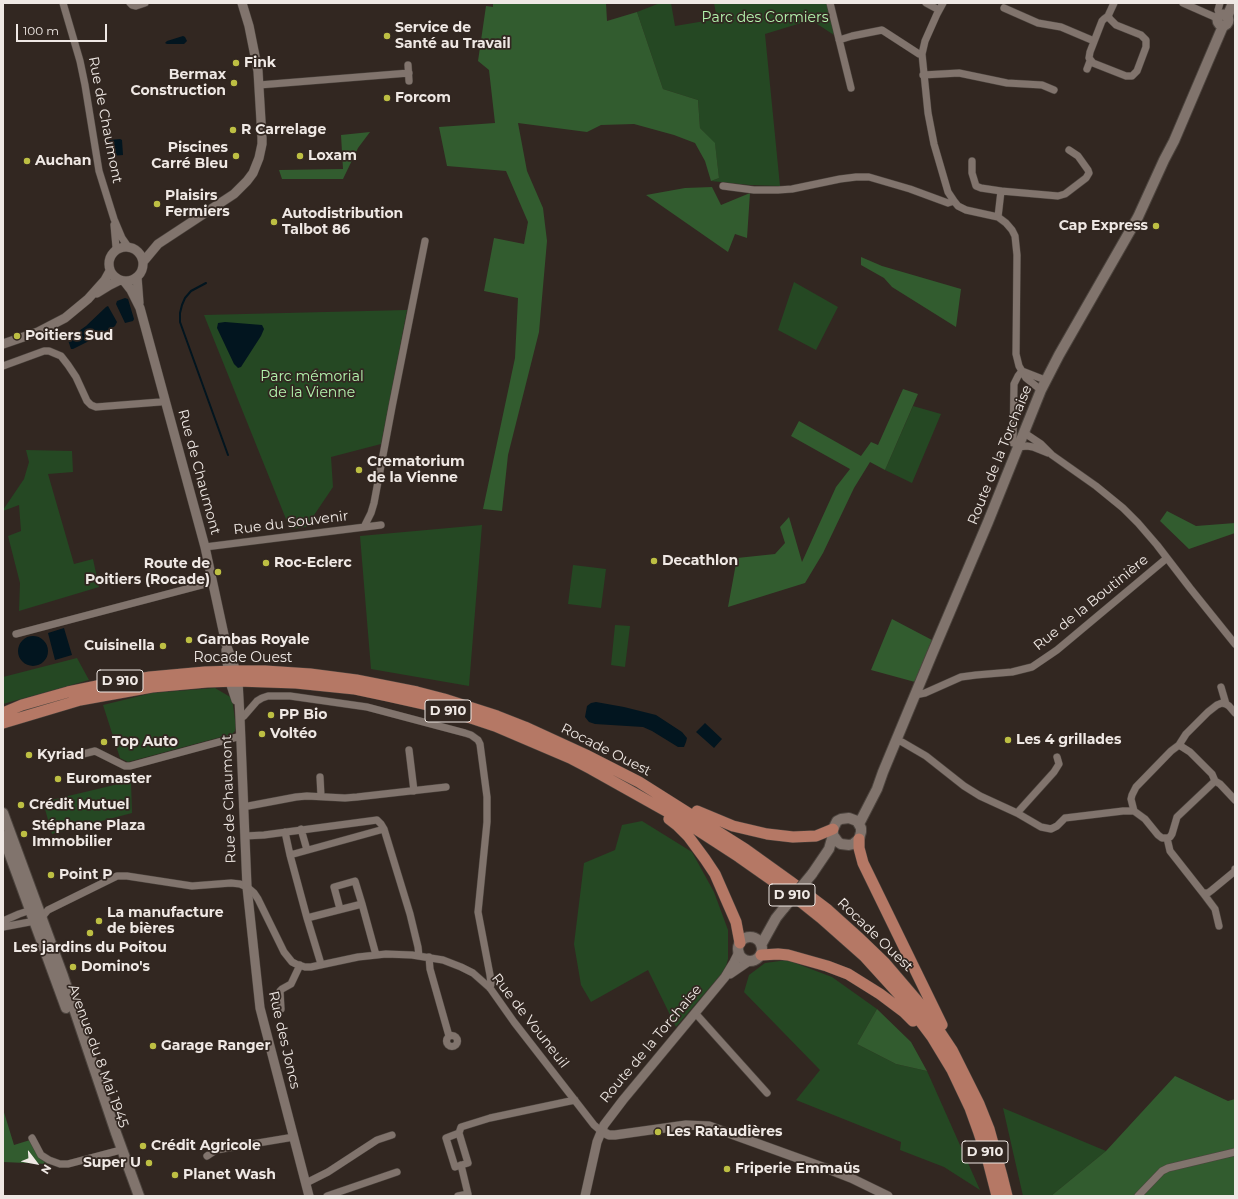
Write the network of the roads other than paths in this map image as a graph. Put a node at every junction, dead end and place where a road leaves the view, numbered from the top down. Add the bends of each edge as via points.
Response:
1 (63, 3) edge
2 (130, 3) edge
3 (145, 3) edge
4 (242, 3) edge
5 (830, 3) edge
6 (926, 3) edge
7 (1114, 3) edge
8 (1183, 3) edge
9 (1220, 3) edge
10 (1228, 3) edge
11 (1234, 3) edge
12 (941, 6) edge
13 (1004, 8) dead end
14 (1108, 16) junction
15 (1222, 19) junction
16 (839, 40) junction
17 (1094, 41) junction
18 (922, 54) junction
19 (1090, 61) junction
20 (408, 65) dead end
21 (1087, 69) dead end
22 (923, 75) junction
23 (1129, 77) junction
24 (1126, 84) dead end
25 (259, 85) junction
26 (851, 88) dead end
27 (1054, 90) dead end
28 (1069, 150) dead end
29 (972, 161) dead end
30 (724, 186) dead end
31 (1002, 191) junction
32 (954, 201) junction
33 (998, 217) junction
34 (114, 219) junction
35 (424, 241) dead end
36 (158, 244) junction
37 (132, 249) junction
38 (115, 251) junction
39 (143, 262) junction
40 (110, 271) junction
41 (137, 277) junction
42 (122, 280) junction
43 (88, 299) junction
44 (140, 308) junction
45 (3, 344) edge
46 (3, 366) edge
47 (1022, 371) junction
48 (1045, 380) junction
49 (1041, 390) junction
50 (165, 401) junction
51 (1023, 432) junction
52 (1015, 445) junction
53 (1052, 455) junction
54 (381, 525) dead end
55 (364, 527) junction
56 (205, 547) junction
57 (1167, 558) junction
58 (213, 582) junction
59 (16, 634) dead end
60 (226, 644) junction
61 (1235, 644) edge
62 (212, 672) junction
63 (233, 676) junction
64 (1221, 687) dead end
65 (915, 695) junction
66 (1226, 704) junction
67 (1235, 713) edge
68 (240, 714) junction
69 (4, 718) edge
70 (241, 736) junction
71 (896, 740) junction
72 (1179, 745) junction
73 (409, 750) dead end
74 (83, 754) dead end
75 (1057, 757) dead end
76 (591, 769) junction
77 (883, 772) junction
78 (320, 777) dead end
79 (1215, 781) junction
80 (639, 782) junction
81 (446, 788) dead end
82 (414, 791) junction
83 (321, 796) junction
84 (1235, 800) edge
85 (243, 807) junction
86 (1134, 811) junction
87 (1017, 813) junction
88 (3, 814) edge
89 (849, 818) junction
90 (859, 824) junction
91 (301, 829) junction
92 (384, 829) junction
93 (285, 832) junction
94 (833, 832) junction
95 (3, 836) edge
96 (245, 836) junction
97 (1167, 838) junction
98 (859, 839) junction
99 (845, 845) junction
100 (307, 850) junction
101 (290, 854) junction
102 (1235, 869) edge
103 (812, 874) junction
104 (247, 887) junction
105 (1203, 893) junction
106 (362, 904) junction
107 (340, 909) junction
108 (38, 913) junction
109 (307, 918) junction
110 (776, 918) junction
111 (3, 921) edge
112 (1219, 926) dead end
113 (3, 927) edge
114 (752, 937) junction
115 (739, 947) junction
116 (761, 950) junction
117 (376, 955) junction
118 (420, 956) junction
119 (429, 957) junction
120 (749, 961) junction
121 (322, 964) junction
122 (300, 965) junction
123 (725, 977) junction
124 (490, 988) junction
125 (281, 1009) dead end
126 (694, 1014) junction
127 (449, 1036) dead end
128 (952, 1050) junction
129 (952, 1070) junction
130 (767, 1093) dead end
131 (575, 1100) junction
132 (601, 1131) junction
133 (459, 1133) junction
134 (392, 1135) dead end
135 (294, 1137) junction
136 (32, 1138) dead end
137 (117, 1151) junction
138 (1235, 1152) edge
139 (207, 1156) dead end
140 (461, 1165) junction
141 (397, 1172) dead end
142 (306, 1183) junction
143 (133, 1196) edge
144 (139, 1196) edge
145 (309, 1196) edge
146 (327, 1196) edge
147 (458, 1196) edge
148 (585, 1196) edge
149 (888, 1196) edge
150 (997, 1196) edge
151 (1007, 1196) edge
152 (1138, 1196) edge

1 - 34 street, Rue de Chaumont via 85,85 96,159
2 - 3 street via 136,6
4 - 25 street via 253,46
5 - 16 street
6 - 12 street
7 - 14 street
8 - 15 street
9 - 15 street via 1218,10
10 - 15 main road, Route de la Torchaise
11 - 15 main road, Route de la Torchaise
12 - 18 street
13 - 17 street via 1038,23 1061,27
14 - 17 street via 1102,21
14 - 23 street via 1116,25 1141,35 1146,40 1137,71
15 - 48 main road, Route de la Torchaise via 1138,217
16 - 18 street via 882,30
16 - 26 street
17 - 19 street via 1089,55
18 - 22 street
19 - 21 street
19 - 23 street via 1110,74
20 - 25 street via 409,77
22 - 27 street via 959,73 1007,83 1042,85
22 - 32 street via 932,139 948,192
23 - 24 street
25 - 36 street via 262,144 259,158 247,181 234,194
28 - 31 street via 1078,156 1089,173 1065,194 1054,197
29 - 31 street via 976,186
30 - 32 street via 778,190 840,179 869,177 948,203
31 - 33 street
32 - 33 street via 966,210
33 - 47 street via 1012,230 1018,255 1015,347
34 - 37 street via 122,238
34 - 38 street
35 - 55 street via 374,502
36 - 37 street
36 - 39 street
37 - 38 street via 124,247
37 - 39 street via 139,253
38 - 40 street via 110,258
39 - 41 street
40 - 42 street
40 - 43 street
41 - 42 street via 129,281
41 - 44 street, Rue de Chaumont
42 - 43 street
42 - 44 street, Rue de Chaumont via 131,290
43 - 45 street via 51,326
44 - 50 street, Rue de Chaumont
46 - 50 street via 49,351 61,356 91,405 96,407
47 - 48 street
47 - 49 street via 1026,378
47 - 52 street via 1014,384
48 - 49 main road, Route de la Torchaise
49 - 51 main road, Route de la Torchaise
50 - 56 street, Rue de Chaumont
51 - 52 main road, Route de la Torchaise
51 - 53 street
52 - 53 street via 1033,447
52 - 65 main road, Route de la Torchaise via 962,585
53 - 57 street via 1123,508
54 - 55 street, Rue du Souvenir
55 - 56 street, Rue du Souvenir
56 - 58 street, Rue de Chaumont
57 - 61 street
57 - 65 street, Rue de la Boutinière via 1057,650 1032,667 1012,672 961,677
58 - 59 street
58 - 60 street, Rue de Chaumont
60 - 62 street via 219,666
60 - 63 street, Rue de Chaumont
62 - 63 main road, Rocade Ouest / D 910
62 - 69 main road, Rocade Ouest / D 910 via 150,677 97,686 22,705
63 - 68 street, Rue de Chaumont
63 - 69 main road, Rocade Ouest / D 910 via 128,690
63 - 76 main road, Rocade Ouest / D 910 via 327,686 415,702 501,729 551,749
63 - 80 main road, Rocade Ouest / D 910 via 265,671 335,677 390,686 444,699 525,727 586,754
64 - 66 street
65 - 71 main road, Route de la Torchaise via 900,719
66 - 67 street
66 - 72 street via 1217,705 1208,712 1186,734
68 - 70 street, Rue de Chaumont
68 - 124 street via 244,716 262,698 290,696 367,708 465,733 478,740 487,810 478,912 490,975
70 - 74 street via 130,766 125,766 96,751
70 - 85 street, Rue de Chaumont
71 - 77 main road, Route de la Torchaise
71 - 87 street via 926,756 980,796
72 - 79 street via 1190,752 1212,774
72 - 86 street via 1171,750 1134,790 1131,799
73 - 82 street
75 - 87 street via 1059,764 1054,772
76 - 115 main road via 666,817 688,836 724,892 736,922
76 - 129 main road, Rocade Ouest / D 910 via 704,834 776,883 821,918 865,957 900,996 932,1037
77 - 89 main road, Route de la Torchaise via 864,804
77 - 90 main road, Route de la Torchaise
78 - 83 street
79 - 84 street
79 - 97 street via 1178,817 1172,834
80 - 94 main road via 700,813 744,830 804,837
80 - 128 main road, Rocade Ouest / D 910 via 745,849 838,919 900,979 926,1011
81 - 82 street
82 - 83 street via 340,798
83 - 85 street via 296,797
85 - 96 street, Rue de Chaumont
86 - 87 street via 1065,818 1052,829 1040,827
86 - 97 street via 1146,820 1158,836
88 - 108 main road, Avenue du 8 Mai 1945
89 - 90 main road
89 - 94 main road via 837,821
90 - 98 main road
91 - 92 street via 377,820
91 - 93 street
91 - 100 street
92 - 100 street
92 - 118 street
93 - 96 street
93 - 101 street
94 - 99 main road via 838,842
94 - 103 main road via 829,850
95 - 108 main road, Avenue du 8 Mai 1945
96 - 104 street, Rue de Chaumont
97 - 105 street via 1170,851
98 - 99 main road via 853,844
98 - 128 main road via 863,863
99 - 103 main road
100 - 101 street
101 - 109 street
102 - 105 street via 1212,890
103 - 110 main road, bridge
104 - 108 street via 231,883 192,886 122,876 112,878
104 - 122 street via 258,899 284,952 292,962
104 - 135 street, Rue des Joncs via 260,1008
105 - 112 street via 1215,909
106 - 107 street
106 - 107 street via 355,881 334,887
106 - 117 street
107 - 109 street
108 - 111 street
108 - 113 street
108 - 137 main road, Avenue du 8 Mai 1945
108 - 144 main road, Avenue du 8 Mai 1945
109 - 121 street
110 - 114 main road
110 - 116 main road
114 - 115 main road via 745,938
114 - 116 main road via 758,940
115 - 120 main road via 742,958
115 - 123 street, Route de la Torchaise
116 - 120 main road via 756,960
116 - 129 main road via 793,956 836,969 867,984 912,1020
117 - 118 street, Rue de Vouneuil
117 - 121 street, Rue de Vouneuil
118 - 119 street, Rue de Vouneuil
119 - 124 street, Rue de Vouneuil via 461,967
119 - 127 street
120 - 123 street, Route de la Torchaise
121 - 122 street, Rue de Vouneuil via 311,967
122 - 125 street via 291,984 280,991
123 - 126 street, Route de la Torchaise
124 - 131 street, Rue de Vouneuil
126 - 130 street
126 - 132 street, Route de la Torchaise via 615,1109
128 - 151 main road, Rocade Ouest / D 910 via 989,1129
129 - 150 main road, Rocade Ouest / D 910 via 970,1108
131 - 132 street, Rue de Vouneuil
131 - 133 street via 490,1118 461,1127
132 - 148 street, Route de la Torchaise
132 - 149 street via 615,1135 686,1125 709,1126 828,1169
133 - 140 street via 468,1163
133 - 140 street via 446,1138 455,1167
134 - 142 street via 377,1140
135 - 139 street via 216,1150
135 - 142 street, Rue des Joncs
136 - 137 street via 41,1155 60,1164
137 - 143 main road, Avenue du 8 Mai 1945
138 - 152 street via 1168,1168
140 - 147 street via 468,1194
141 - 146 street
142 - 145 street, Rue des Joncs

